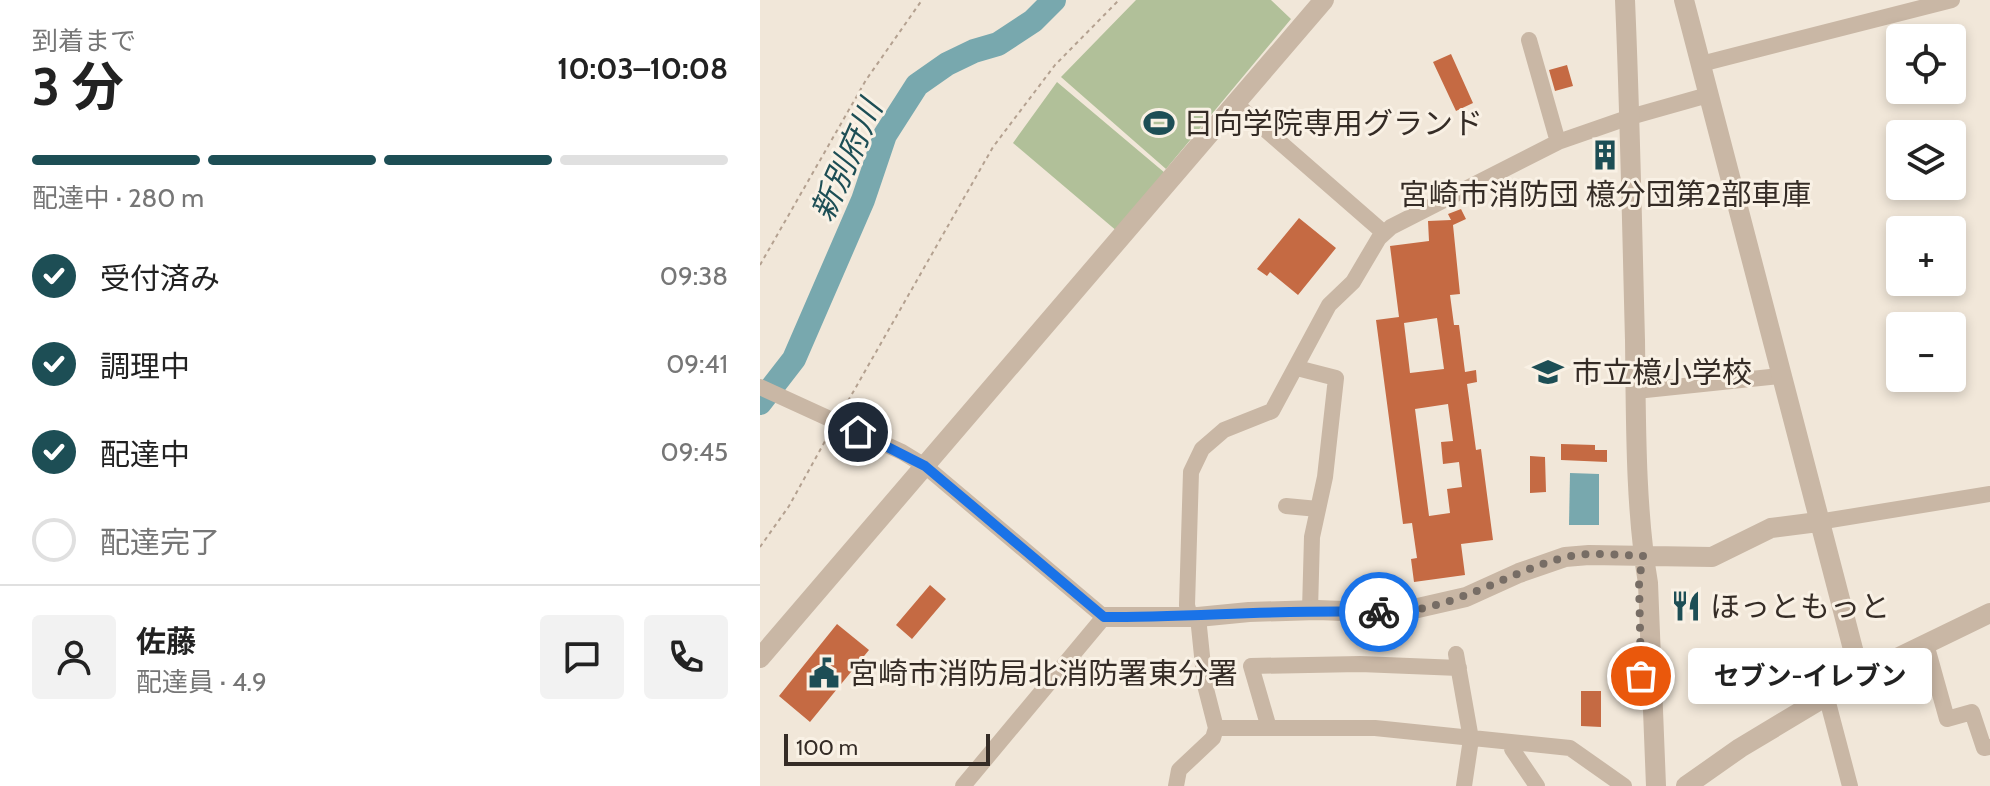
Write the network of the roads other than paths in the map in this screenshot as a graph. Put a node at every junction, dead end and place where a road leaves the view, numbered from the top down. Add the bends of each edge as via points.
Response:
1 (1324, 0) edge
2 (1625, 0) edge
3 (1684, 0) edge
4 (1952, 0) edge
5 (1529, 40) dead end
6 (1701, 64) junction
7 (1708, 95) junction
8 (1236, 104) junction
9 (1630, 117) junction
10 (1558, 142) junction
11 (1384, 233) junction
12 (1297, 368) junction
13 (1780, 376) junction
14 (760, 387) edge
15 (1636, 391) junction
16 (925, 466) junction
17 (1990, 494) edge
18 (1286, 506) dead end
19 (1318, 509) junction
20 (1818, 522) junction
21 (1643, 556) junction
22 (1310, 610) junction
23 (1990, 613) edge
24 (1104, 617) junction
25 (1194, 617) junction
26 (1926, 644) junction
27 (760, 658) edge
28 (1860, 676) junction
29 (1826, 695) junction
30 (1216, 728) junction
31 (1269, 728) junction
32 (1471, 739) junction
33 (1512, 744) junction
34 (1990, 747) edge
35 (963, 786) edge
36 (1176, 786) edge
37 (1464, 786) edge
38 (1537, 786) edge
39 (1624, 786) edge
40 (1643, 786) edge
41 (1656, 786) edge
42 (1686, 786) edge
43 (1850, 786) edge

1 - 8 street
2 - 9 street
3 - 6 street
4 - 6 street
5 - 10 street
6 - 7 street
7 - 9 street
7 - 13 street
8 - 11 street
8 - 16 street
9 - 10 street
9 - 15 street
10 - 11 street
11 - 12 street via 1353,282 1329,305
12 - 19 street via 1336,378
12 - 25 street via 1272,411 1224,430 1202,449 1191,472 1187,605
13 - 15 street
13 - 20 street
14 - 16 street
15 - 21 street
16 - 24 street
16 - 27 street
17 - 20 street
18 - 19 street
19 - 22 street
20 - 21 street via 1771,528 1712,557
20 - 28 street
21 - 22 street via 1565,557 1466,597 1396,613
21 - 40 street
21 - 41 street
22 - 25 street
23 - 26 street
24 - 25 street
24 - 35 street
25 - 30 street
26 - 28 street
26 - 34 street via 1947,719 1972,712 1984,748
28 - 29 street
29 - 42 street
29 - 43 street
30 - 31 street
30 - 36 street via 1213,738 1179,770
31 - 32 street via 1375,728
31 - 32 street via 1251,666 1458,661
32 - 33 street
32 - 37 street
33 - 38 street
33 - 39 street via 1570,748

